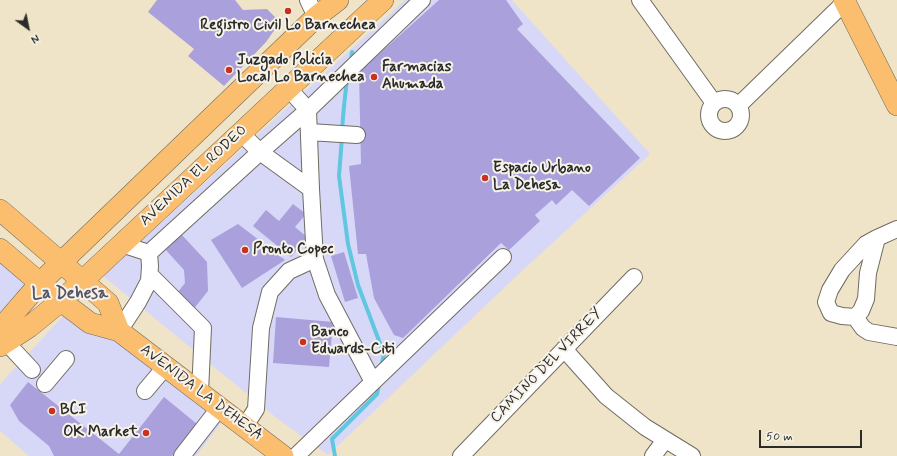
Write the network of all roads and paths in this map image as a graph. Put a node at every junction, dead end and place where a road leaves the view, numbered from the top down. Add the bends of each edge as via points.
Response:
1 (338, 0) edge
2 (383, 0) edge
3 (422, 0) edge
4 (640, 0) edge
5 (844, 1) edge
6 (312, 8) edge
7 (288, 88) junction
8 (894, 93) edge
9 (714, 102) junction
10 (738, 105) junction
11 (308, 110) junction
12 (309, 132) junction
13 (241, 133) junction
14 (347, 134) dead end
15 (260, 152) junction
16 (170, 158) junction
17 (311, 189) junction
18 (178, 192) junction
19 (0, 210) edge
20 (189, 216) junction
21 (897, 229) edge
22 (877, 238) junction
23 (121, 244) junction
24 (0, 249) edge
25 (149, 253) junction
26 (503, 257) dead end
27 (315, 259) junction
28 (62, 262) junction
29 (150, 275) junction
30 (634, 277) dead end
31 (83, 280) junction
32 (40, 283) junction
33 (61, 301) junction
34 (855, 317) junction
35 (118, 331) junction
36 (897, 337) edge
37 (2, 340) edge
38 (564, 349) junction
39 (66, 359) dead end
40 (166, 366) junction
41 (32, 370) dead end
42 (374, 381) junction
43 (45, 384) dead end
44 (145, 391) dead end
45 (200, 392) junction
46 (220, 407) junction
47 (245, 426) junction
48 (665, 440) junction
49 (182, 456) edge
50 (283, 456) edge
51 (296, 456) edge
52 (460, 456) edge
53 (653, 456) edge
54 (692, 456) edge

1 - 6 main road, AVENIDA EL RODEO
2 - 7 main road, AVENIDA EL RODEO
3 - 11 street
4 - 9 street
5 - 8 main road
5 - 10 street
6 - 16 main road, AVENIDA EL RODEO
7 - 11 street
7 - 13 main road, AVENIDA EL RODEO
9 - 10 street via 722,99 731,100
9 - 10 street via 710,108 710,121 720,130 726,131 733,129 741,118
11 - 12 street
11 - 15 street
12 - 14 street
12 - 17 street
13 - 15 street
13 - 18 main road, AVENIDA EL RODEO
15 - 17 street
15 - 20 street
16 - 18 main road via 164,178
16 - 28 main road, AVENIDA EL RODEO
17 - 27 street
18 - 20 street
18 - 23 main road, AVENIDA EL RODEO
19 - 28 main road
20 - 25 street
21 - 22 street
22 - 34 street via 868,273 866,299
22 - 34 street via 866,244 842,270 826,302 831,313
23 - 25 street
23 - 31 main road, AVENIDA EL RODEO
24 - 32 main road, AVENIDA LA DEHESA
25 - 29 street
26 - 42 street
27 - 42 street via 327,295
27 - 47 street via 289,271 270,292 261,328 256,409
28 - 31 main road
28 - 32 main road, AVENIDA EL RODEO
29 - 35 street via 138,302
29 - 45 street via 203,328
30 - 38 street, CAMINO DEL VIRREY
31 - 33 main road, AVENIDA EL RODEO
31 - 35 main road via 108,303
32 - 33 main road, AVENIDA LA DEHESA
32 - 37 main road, AVENIDA EL RODEO via 8,320
33 - 35 main road, AVENIDA LA DEHESA via 90,323
33 - 37 main road, AVENIDA EL RODEO via 29,328
34 - 36 street via 869,332
35 - 40 main road, AVENIDA LA DEHESA
37 - 41 street
38 - 48 street via 606,396
38 - 52 street, CAMINO DEL VIRREY
39 - 43 street
40 - 44 street
40 - 45 main road, AVENIDA LA DEHESA
42 - 51 street
45 - 46 main road, AVENIDA LA DEHESA
46 - 47 main road, AVENIDA LA DEHESA
46 - 49 street
47 - 50 main road, AVENIDA LA DEHESA
48 - 53 street
48 - 54 street

